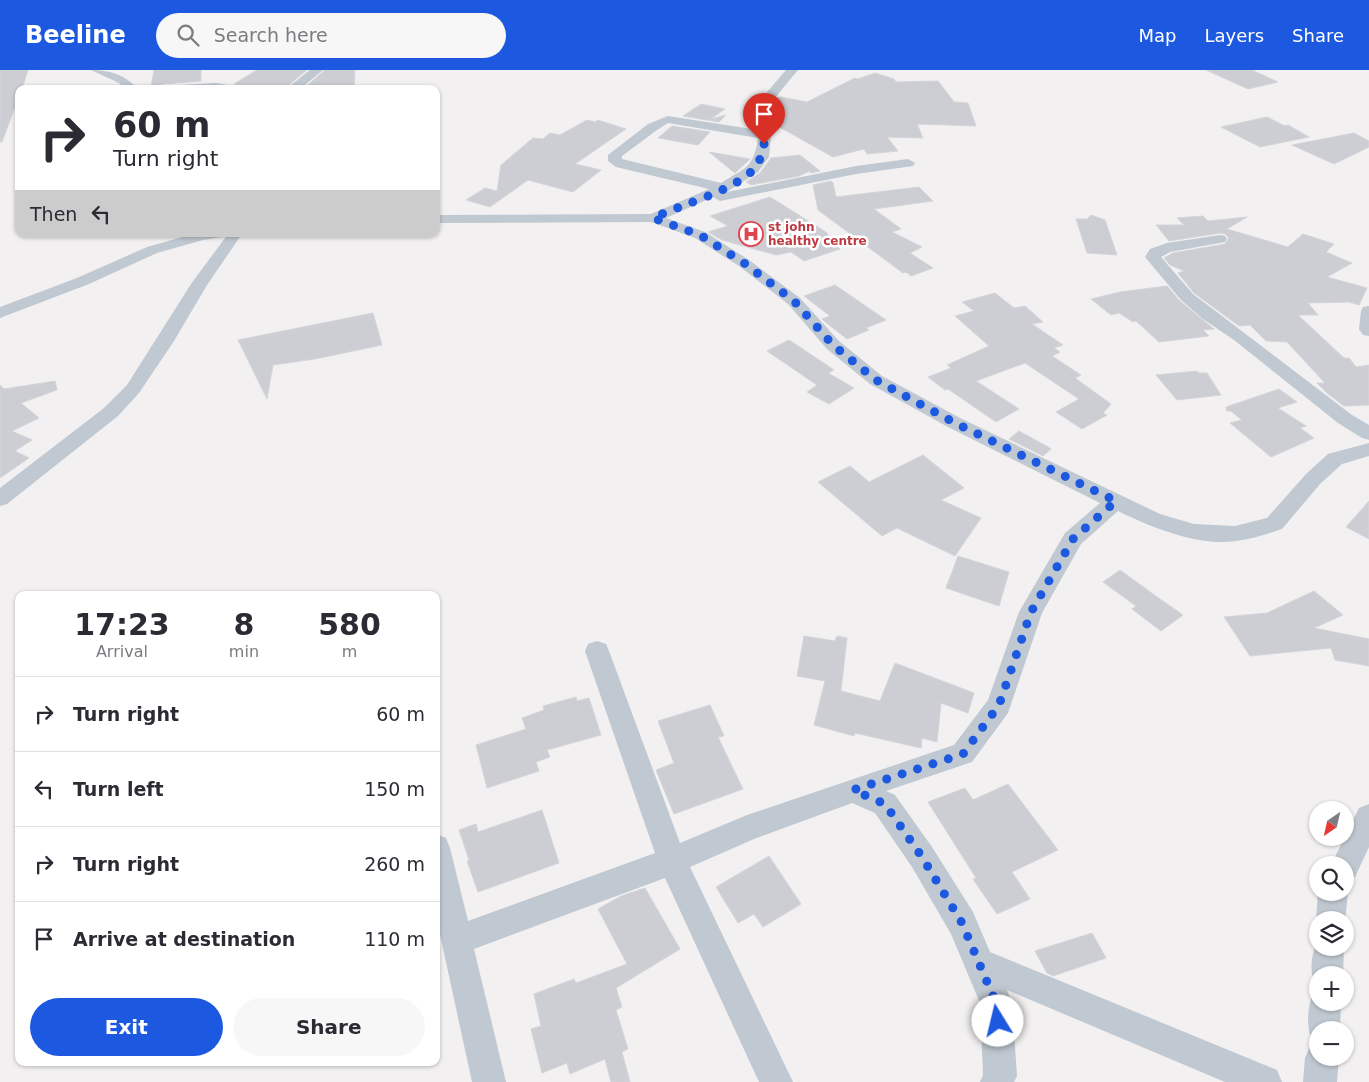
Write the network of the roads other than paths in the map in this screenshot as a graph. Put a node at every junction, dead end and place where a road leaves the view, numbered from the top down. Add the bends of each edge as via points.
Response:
1 (97, 70) edge
2 (317, 70) edge
3 (792, 70) edge
4 (127, 85) edge
5 (297, 85) edge
6 (764, 135) junction
7 (908, 163) dead end
8 (723, 188) junction
9 (693, 202) junction
10 (653, 218) junction
11 (440, 219) edge
12 (198, 237) edge
13 (233, 237) edge
14 (1220, 238) dead end
15 (1369, 311) edge
16 (0, 313) edge
17 (1369, 332) edge
18 (1369, 434) edge
19 (1369, 449) edge
20 (0, 499) edge
21 (1116, 501) junction
22 (597, 650) dead end
23 (853, 790) junction
24 (1369, 817) edge
25 (1350, 856) edge
26 (672, 861) junction
27 (440, 865) edge
28 (458, 940) junction
29 (979, 963) junction
30 (1321, 1066) edge
31 (489, 1082) edge
32 (776, 1082) edge
33 (997, 1082) edge
34 (1265, 1082) edge
35 (1320, 1082) edge

1 - 4 street
2 - 5 street
3 - 6 street via 768,98
6 - 8 street via 762,157 753,169
6 - 8 street via 674,119 663,120 615,155 615,160 621,164
7 - 9 street via 848,171
8 - 9 street
9 - 10 street
10 - 11 street
10 - 21 street via 700,235 744,263 794,301 833,345 876,380 955,423
12 - 16 street via 152,250
13 - 20 street via 133,388 111,412
14 - 18 street via 1168,248 1155,252 1153,257 1187,297
15 - 17 street
19 - 21 street via 1335,459 1274,524 1235,534 1194,532 1152,519
21 - 23 street via 1073,539 1031,612 999,705 963,754
22 - 26 street
23 - 26 street via 747,828
23 - 29 street via 885,804 962,923
24 - 25 street
26 - 28 street
26 - 32 street
27 - 28 street
28 - 31 street
29 - 33 street via 996,1003 1000,1076
29 - 34 street
30 - 35 street

